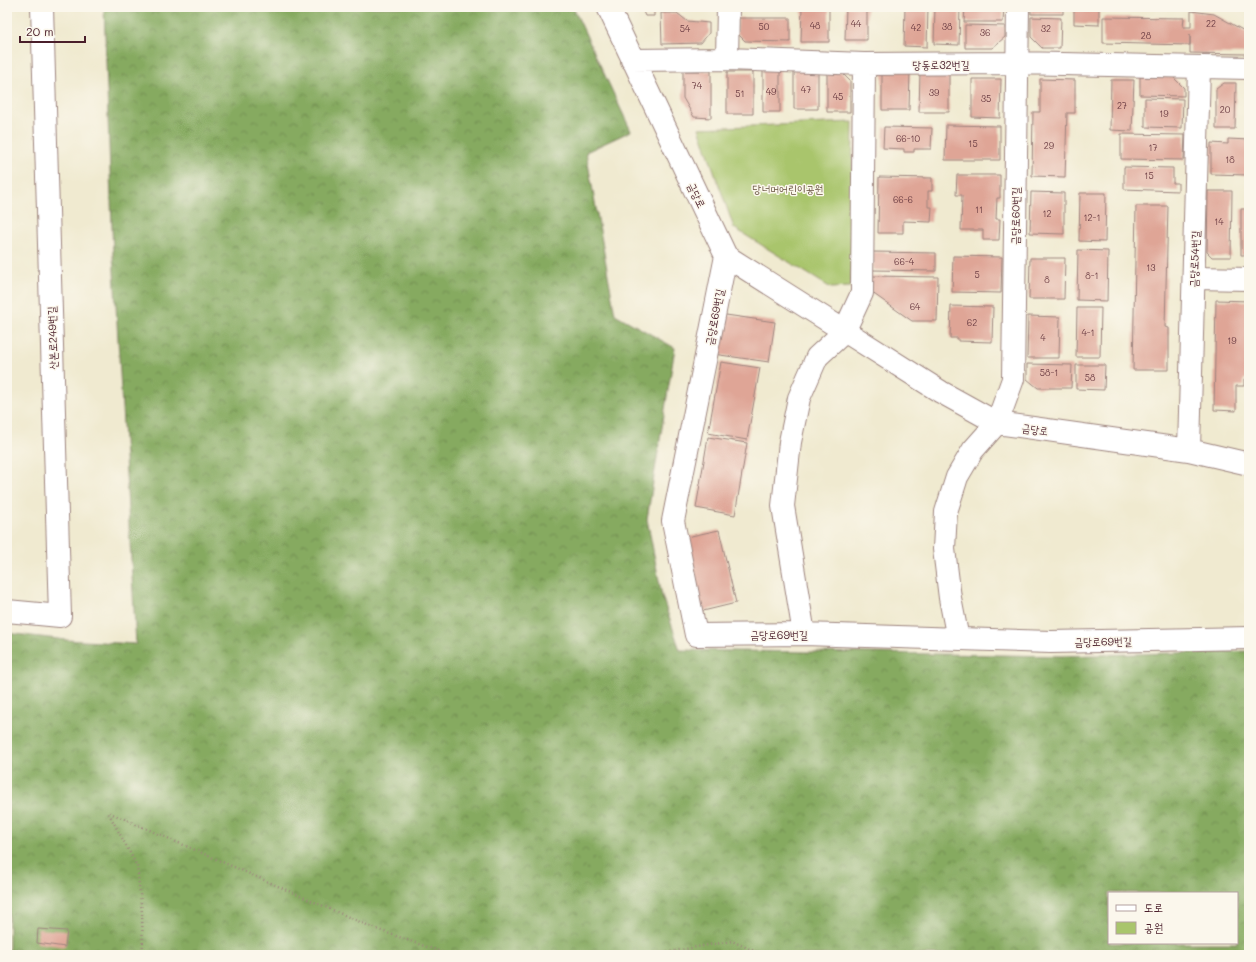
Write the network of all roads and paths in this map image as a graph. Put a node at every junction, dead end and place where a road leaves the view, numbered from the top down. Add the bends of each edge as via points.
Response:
1 (42, 7) edge
2 (608, 7) edge
3 (728, 7) edge
4 (1018, 7) edge
5 (728, 59) junction
6 (632, 60) junction
7 (864, 64) junction
8 (1016, 64) junction
9 (1199, 67) junction
10 (1249, 68) edge
11 (726, 256) junction
12 (1194, 278) junction
13 (1249, 279) edge
14 (844, 332) junction
15 (997, 423) junction
16 (1189, 450) junction
17 (1249, 464) edge
18 (7, 611) edge
19 (804, 634) junction
20 (1249, 638) edge
21 (958, 639) junction
22 (143, 955) edge
23 (450, 955) edge
24 (651, 955) edge
25 (763, 955) edge

1 - 18 street, 산본로249번길 via 60,616
2 - 6 street, 금당로
3 - 5 street
4 - 8 street, 금당로60번길
5 - 6 street, 당동로32번길
5 - 7 street, 당동로32번길
6 - 11 street, 금당로
7 - 8 street, 당동로32번길
7 - 14 street via 862,293
8 - 9 street, 당동로32번길
8 - 15 street, 금당로60번길 via 1013,379
9 - 10 street, 당동로32번길
9 - 12 street, 금당로54번길
11 - 14 street, 금당로
11 - 19 street, 금당로69번길 via 673,521 694,627 696,635
12 - 13 street
12 - 16 street, 금당로54번길
14 - 15 street, 금당로
14 - 19 street via 817,357 799,398 790,442 783,506
15 - 16 street, 금당로
15 - 21 street via 973,450 957,477 946,512 944,549
16 - 17 street, 금당로
19 - 21 street, 금당로69번길
20 - 21 street, 금당로69번길 via 1051,642
22 - 23 path via 142,914 136,866 108,812 376,929
24 - 25 path via 732,941

